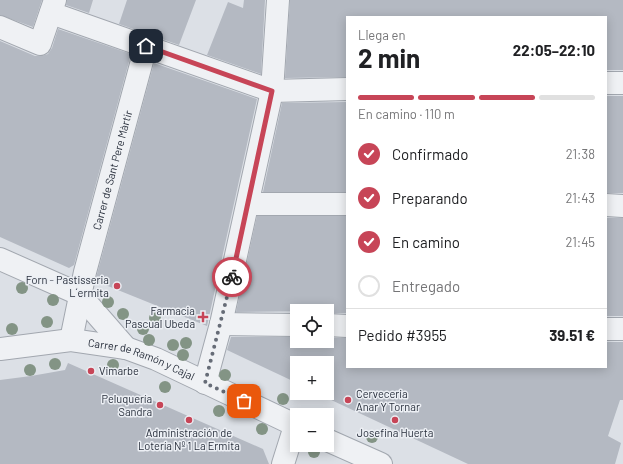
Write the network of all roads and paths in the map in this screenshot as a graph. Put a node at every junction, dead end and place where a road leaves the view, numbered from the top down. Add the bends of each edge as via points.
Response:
1 (278, 0) edge
2 (53, 6) edge
3 (0, 27) edge
4 (146, 46) junction
5 (607, 83) edge
6 (623, 83) edge
7 (346, 89) edge
8 (272, 91) junction
9 (248, 204) junction
10 (346, 204) edge
11 (607, 206) edge
12 (623, 206) edge
13 (0, 259) edge
14 (79, 294) junction
15 (221, 324) junction
16 (290, 325) edge
17 (334, 325) edge
18 (346, 326) edge
19 (607, 329) edge
20 (623, 329) edge
21 (71, 340) junction
22 (126, 348) junction
23 (0, 349) edge
24 (205, 383) junction
25 (290, 423) edge
26 (334, 443) edge
27 (290, 444) edge
28 (283, 464) edge
29 (381, 464) edge

1 - 8 street
2 - 3 street via 40,44
2 - 4 street
4 - 8 street
4 - 14 street, Carrer de Sant Pere Màrtir
5 - 6 street
7 - 8 street
8 - 9 street
9 - 10 street
9 - 15 street
11 - 12 street
13 - 14 street
14 - 21 street, Carrer de Sant Pere Màrtir
14 - 22 street
15 - 16 street
15 - 24 street
17 - 18 street
19 - 20 street
21 - 22 street, Carrer de Ramón y Cajal
21 - 23 street, Carrer de Ramón y Cajal
22 - 24 street, Carrer de Ramón y Cajal
24 - 25 street, Carrer de Ramón y Cajal
26 - 29 street
27 - 28 street

